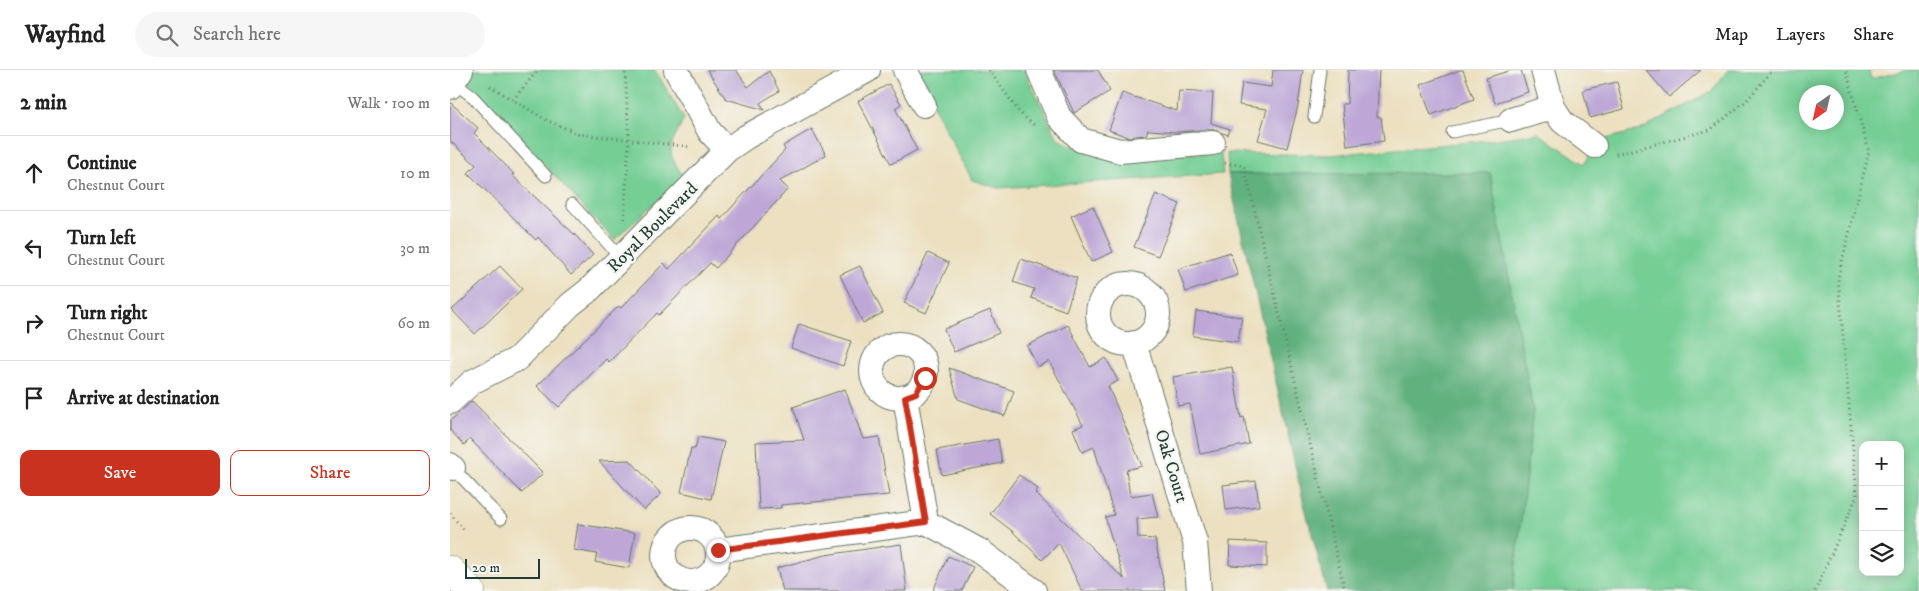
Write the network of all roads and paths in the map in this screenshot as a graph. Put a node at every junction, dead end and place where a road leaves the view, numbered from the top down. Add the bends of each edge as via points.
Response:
1 (538, 70) edge
2 (625, 70) edge
3 (676, 70) edge
4 (868, 70) edge
5 (905, 70) edge
6 (989, 70) edge
7 (1039, 70) edge
8 (1320, 70) edge
9 (1543, 70) edge
10 (1773, 70) edge
11 (1846, 70) edge
12 (455, 79) edge
13 (488, 85) dead end
14 (512, 100) junction
15 (924, 105) dead end
16 (1553, 107) junction
17 (1314, 117) dead end
18 (1511, 120) joint
19 (1038, 128) dead end
20 (1452, 132) dead end
21 (629, 141) junction
22 (1594, 146) joint
23 (727, 150) junction
24 (1216, 152) joint
25 (546, 176) dead end
26 (572, 204) dead end
27 (620, 257) junction
28 (1134, 343) dead end
29 (905, 397) dead end
30 (450, 402) edge
31 (451, 466) edge
32 (450, 513) edge
33 (501, 518) dead end
34 (926, 522) junction
35 (464, 530) dead end
36 (718, 550) dead end
37 (450, 570) edge
38 (471, 591) edge
39 (1034, 591) edge
40 (1199, 591) edge
41 (1344, 591) edge
42 (1816, 591) edge

1 - 14 path
2 - 21 path
3 - 23 street via 710,132
4 - 23 street, Royal Boulevard
5 - 15 street
6 - 19 path via 1019,112
7 - 24 street via 1060,117 1081,140 1120,151
8 - 17 lane
9 - 16 street
10 - 22 path via 1746,101 1710,130 1618,154
11 - 42 path via 1869,152 1838,278 1857,496
12 - 25 lane
13 - 14 path
14 - 21 path via 579,134
16 - 18 street
16 - 22 street via 1562,121
18 - 20 lane
21 - 23 path
21 - 27 path
23 - 27 street, Royal Boulevard
24 - 41 path via 1244,166
26 - 27 lane
27 - 30 street, Royal Boulevard via 517,359 472,382
28 - 40 street, Oak Court via 1196,542
29 - 34 street
31 - 33 lane
32 - 35 path
34 - 36 street
34 - 39 street via 980,551
37 - 38 street

